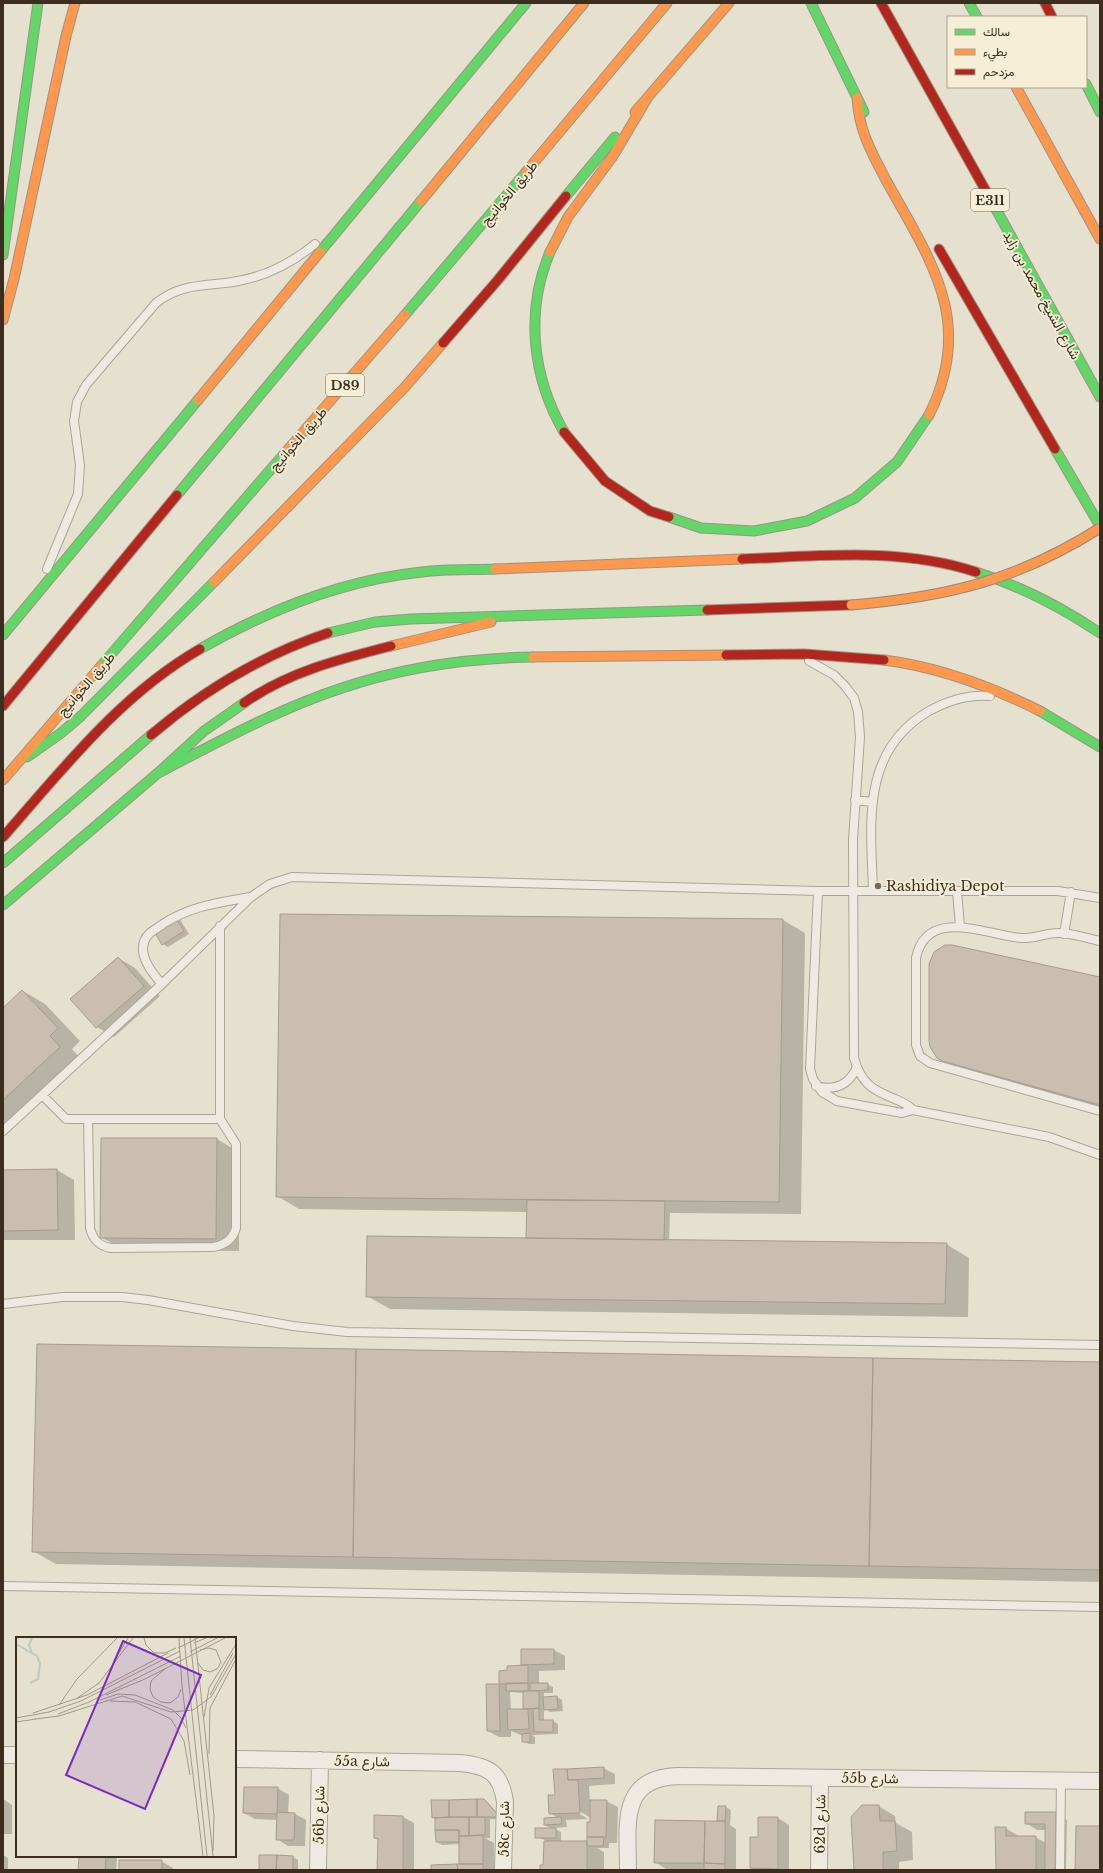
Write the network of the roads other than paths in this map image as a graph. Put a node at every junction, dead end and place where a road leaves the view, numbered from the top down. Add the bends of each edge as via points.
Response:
1 (38, 3) edge
2 (76, 3) edge
3 (526, 3) edge
4 (584, 3) edge
5 (667, 3) edge
6 (729, 3) edge
7 (811, 3) edge
8 (881, 3) edge
9 (969, 3) edge
10 (1045, 3) edge
11 (976, 16) edge
12 (1052, 16) edge
13 (1087, 86) edge
14 (1017, 88) edge
15 (648, 97) junction
16 (857, 98) junction
17 (1100, 112) edge
18 (871, 125) dead end
19 (352, 215) junction
20 (1100, 239) edge
21 (934, 240) dead end
22 (3, 255) edge
23 (3, 320) edge
24 (1100, 397) edge
25 (1100, 527) edge
26 (35, 598) junction
27 (516, 616) junction
28 (1100, 633) edge
29 (3, 635) edge
30 (778, 655) junction
31 (1018, 700) junction
32 (3, 706) edge
33 (1100, 747) edge
34 (18, 763) junction
35 (158, 773) junction
36 (3, 780) edge
37 (855, 800) junction
38 (873, 802) junction
39 (3, 837) edge
40 (3, 863) edge
41 (818, 891) junction
42 (854, 891) junction
43 (873, 891) junction
44 (957, 891) junction
45 (1071, 892) junction
46 (251, 897) junction
47 (1100, 898) edge
48 (3, 905) edge
49 (220, 926) junction
50 (960, 927) junction
51 (1064, 934) junction
52 (1100, 941) edge
53 (162, 984) junction
54 (857, 1067) junction
55 (816, 1086) junction
56 (42, 1095) junction
57 (913, 1110) junction
58 (1100, 1111) edge
59 (220, 1118) junction
60 (88, 1119) junction
61 (3, 1131) edge
62 (1100, 1155) edge
63 (3, 1304) edge
64 (1100, 1345) edge
65 (3, 1586) edge
66 (1100, 1607) edge
67 (3, 1755) edge
68 (16, 1755) edge
69 (236, 1759) edge
70 (320, 1760) junction
71 (488, 1769) joint
72 (820, 1778) junction
73 (1061, 1780) junction
74 (1100, 1781) edge
75 (318, 1870) edge
76 (503, 1870) edge
77 (628, 1870) edge
78 (819, 1870) edge
79 (1060, 1870) edge

1 - 22 main road
2 - 23 main road via 66,36
3 - 19 main road
4 - 32 main road
5 - 34 main road, طريق الخوانيج / D89 via 435,282
6 - 15 main road
7 - 16 main road
8 - 24 main road, شارع الشيخ محمد بن زايد / E311
9 - 11 main road
10 - 12 main road
13 - 17 main road
14 - 20 main road
15 - 16 main road via 620,144 564,222 546,259 536,300 534,322 538,367 543,389 561,429 587,465 602,480 637,505 670,520 697,528 739,532 762,531 806,522 848,503 866,490 884,476 914,442 935,403 942,382 948,343 948,323 940,282 868,146 858,117
15 - 34 main road via 451,335 357,439 81,716
16 - 18 main road
19 - 26 main road
19 - 26 lane via 309,249 281,267 238,281 182,288 164,296 86,385 77,402 74,421 80,465 78,494
21 - 25 main road
25 - 27 main road, bridge via 1060,552 1021,571 979,585 908,601
26 - 29 main road
27 - 35 main road via 359,653 303,671 277,683 227,713
27 - 40 main road via 374,622 337,631 267,658 234,675 172,717
28 - 39 main road via 1083,620 1037,595 989,575 938,562 886,555 422,572 385,577 349,585 278,608 182,660 127,702 102,726
30 - 31 main road via 830,654 894,660 966,678
30 - 35 main road via 491,658 410,669 357,683 293,706
30 - 37 lane via 793,656 821,667 834,675 854,698 860,737
31 - 33 main road
31 - 38 lane via 1002,696 968,697 952,701 922,715 900,735 881,763
34 - 36 main road, طريق الخوانيج / D89
35 - 48 main road
37 - 38 lane
37 - 42 lane
38 - 43 lane
41 - 42 lane
41 - 46 lane via 292,877 270,884
41 - 55 lane via 810,1069
42 - 43 lane
42 - 54 lane via 854,1048
43 - 44 lane
44 - 45 lane
44 - 50 lane
45 - 47 lane
45 - 51 lane
46 - 49 lane
46 - 53 lane via 178,914 150,934 144,948 145,959 150,970
49 - 53 lane
49 - 59 lane
50 - 51 lane via 1021,938
50 - 58 lane via 950,926 932,933 923,939 918,948 916,1045 920,1056 930,1063
51 - 52 lane
53 - 56 lane
54 - 55 lane via 851,1078 841,1086
54 - 57 lane via 868,1085 876,1092 904,1102
55 - 57 lane via 837,1101 902,1113
56 - 60 lane via 66,1119
56 - 61 lane
57 - 62 lane via 1049,1138
59 - 60 lane
59 - 60 lane via 236,1144 236,1228 229,1241 214,1247 111,1248 103,1247 97,1242 90,1228
63 - 64 lane via 63,1297 122,1297 293,1326 347,1332
65 - 66 lane
67 - 68 street
69 - 70 street, 55a شارع
70 - 71 street, 55a شارع via 461,1763
70 - 75 street, 56b شارع
71 - 76 street, 58c شارع via 501,1784 505,1802
72 - 73 street, 55b شارع
72 - 77 street, 55b شارع via 669,1776 643,1786 631,1804 628,1815
72 - 78 street, 62d شارع
73 - 74 street, 55b شارع
73 - 79 lane

